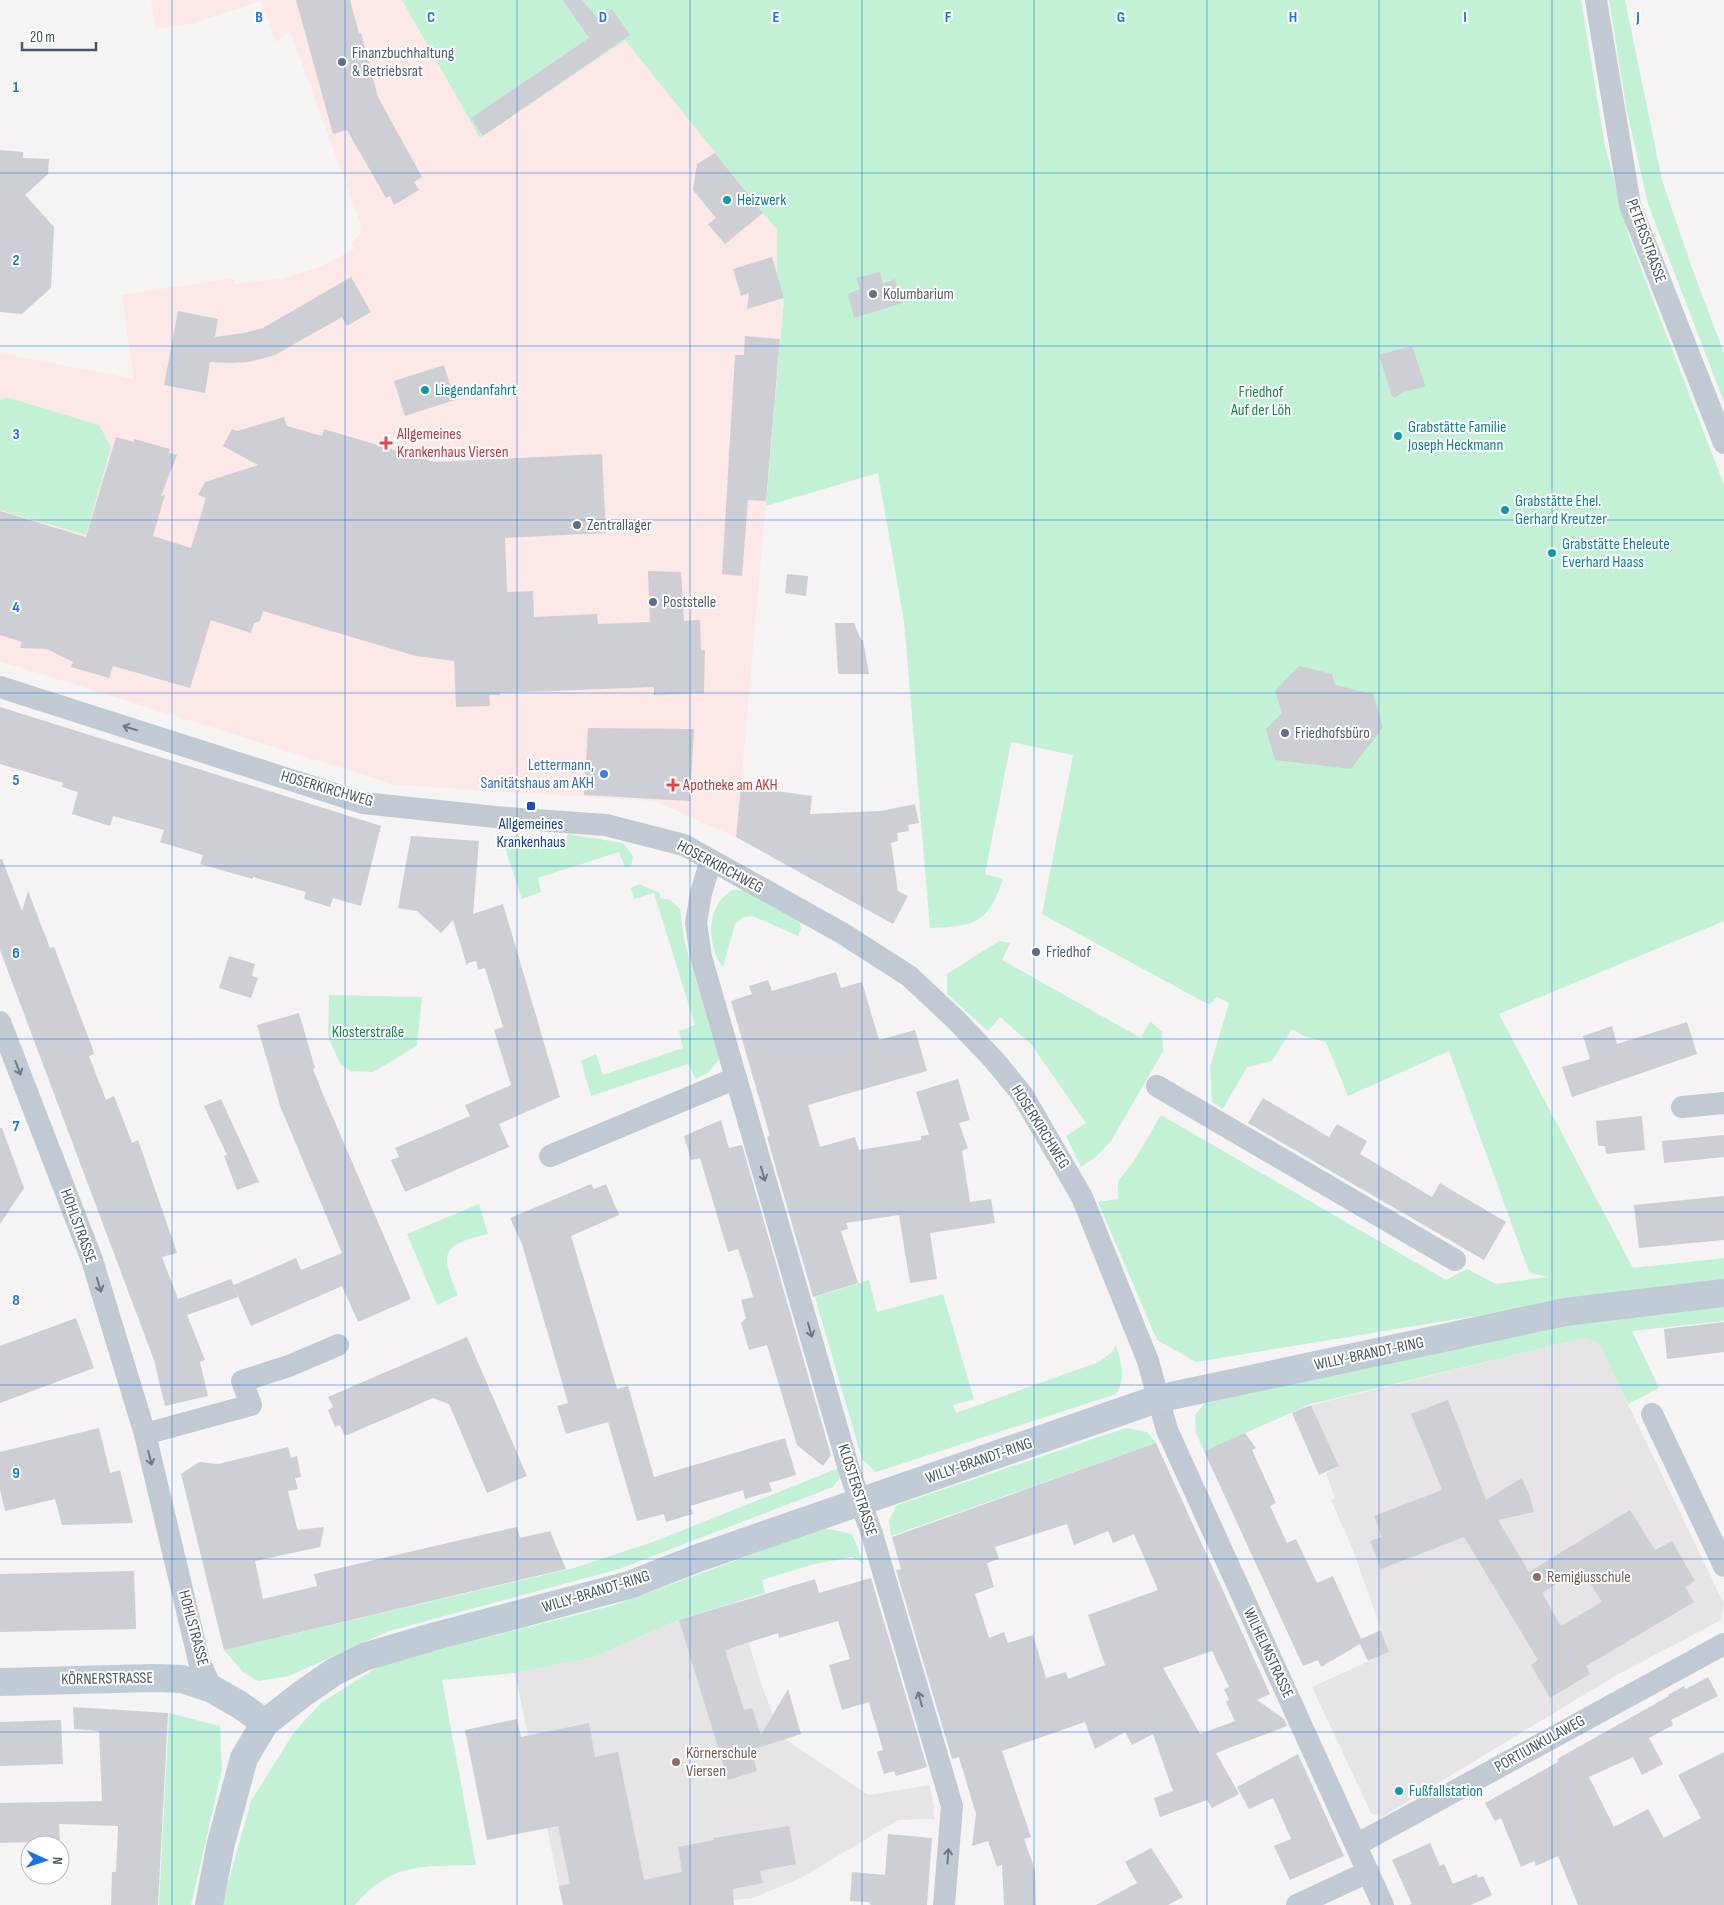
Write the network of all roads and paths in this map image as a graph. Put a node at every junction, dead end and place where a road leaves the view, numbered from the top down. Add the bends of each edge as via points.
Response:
1 (1596, 0) edge
2 (1724, 443) edge
3 (0, 687) edge
4 (711, 860) junction
5 (0, 1022) edge
6 (736, 1078) junction
7 (1157, 1086) dead end
8 (1724, 1103) edge
9 (1682, 1107) dead end
10 (550, 1156) dead end
11 (1455, 1260) dead end
12 (1724, 1293) edge
13 (338, 1345) dead end
14 (1157, 1399) junction
15 (1652, 1414) dead end
16 (145, 1434) junction
17 (860, 1502) junction
18 (1724, 1566) edge
19 (1724, 1644) edge
20 (0, 1682) edge
21 (212, 1689) junction
22 (266, 1723) junction
23 (1356, 1845) junction
24 (1368, 1872) junction
25 (209, 1905) edge
26 (944, 1905) edge
27 (1296, 1905) edge
28 (1383, 1905) edge

1 - 2 street, PETERSSTRASSE via 1630,205
4 -> 3 street, HOSERKIRCHWEG via 684,845 606,825 363,803
4 - 6 street, KLOSTERSTRASSE via 696,923 702,957
4 - 14 street, HOSERKIRCHWEG via 842,932 909,976 1005,1073 1036,1115 1082,1197 1148,1361
5 -> 16 street, HOHLSTRASSE via 92,1260
6 - 10 street
6 -> 17 street, KLOSTERSTRASSE
7 - 11 street
8 - 9 street
12 - 14 main road, WILLY-BRANDT-RING via 1565,1312
13 - 16 street via 242,1381 251,1405
14 - 17 main road, WILLY-BRANDT-RING
14 - 23 street, WILHELMSTRASSE via 1167,1430
15 - 18 street
16 -> 21 street, HOHLSTRASSE via 199,1661
17 - 22 main road, WILLY-BRANDT-RING via 629,1585 364,1657 334,1672
26 -> 17 street, KLOSTERSTRASSE via 952,1806
19 - 23 street, PORTIUNKULAWEG
20 - 21 main road, KÖRNERSTRASSE via 154,1678 182,1679
21 - 22 main road
22 - 25 main road via 244,1758 221,1843
23 - 24 street, WILHELMSTRASSE
24 - 27 street
24 - 28 street, WILHELMSTRASSE

